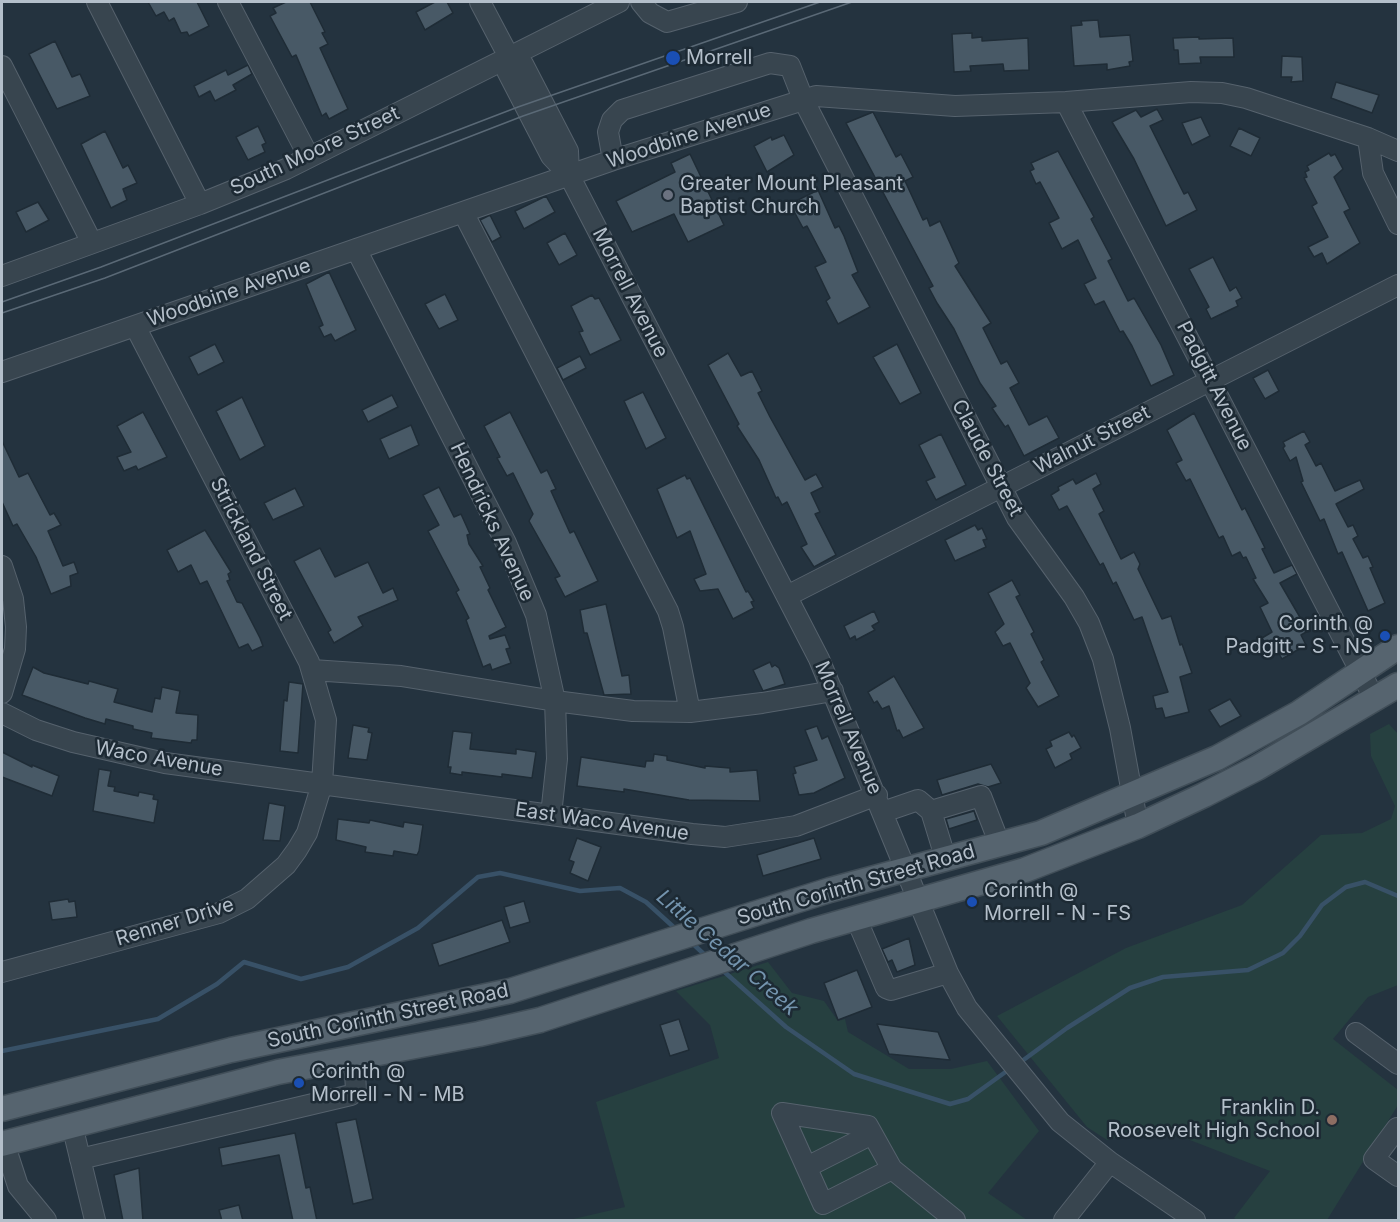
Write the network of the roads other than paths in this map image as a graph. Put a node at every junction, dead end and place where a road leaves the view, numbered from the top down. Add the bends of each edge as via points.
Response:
1 (97, 2) edge
2 (228, 2) edge
3 (480, 2) edge
4 (619, 2) edge
5 (641, 2) edge
6 (737, 2) edge
7 (509, 57) junction
8 (2, 66) edge
9 (803, 99) junction
10 (1066, 102) junction
11 (1368, 138) junction
12 (1398, 152) edge
13 (309, 158) junction
14 (613, 160) junction
15 (569, 175) junction
16 (200, 204) junction
17 (463, 212) junction
18 (1398, 224) edge
19 (92, 243) junction
20 (356, 249) junction
21 (2, 276) edge
22 (1398, 285) edge
23 (135, 326) junction
24 (2, 372) edge
25 (1211, 380) junction
26 (1000, 487) junction
27 (2, 566) edge
28 (787, 596) junction
29 (1398, 647) edge
30 (312, 670) junction
31 (1361, 672) junction
32 (1398, 685) edge
33 (833, 691) junction
34 (2, 693) edge
35 (1375, 700) junction
36 (555, 701) junction
37 (690, 712) junction
38 (2, 713) edge
39 (1192, 769) junction
40 (322, 784) junction
41 (1204, 795) junction
42 (1131, 796) junction
43 (880, 804) junction
44 (931, 811) junction
45 (551, 815) junction
46 (1138, 826) junction
47 (1000, 845) junction
48 (946, 860) junction
49 (906, 871) junction
50 (918, 901) junction
51 (856, 918) junction
52 (594, 964) junction
53 (2, 972) edge
54 (948, 973) junction
55 (604, 1000) junction
56 (349, 1024) junction
57 (1356, 1033) dead end
58 (354, 1056) junction
59 (1398, 1064) edge
60 (2, 1109) edge
61 (72, 1125) junction
62 (1398, 1130) edge
63 (872, 1134) junction
64 (2, 1140) edge
65 (80, 1160) junction
66 (1110, 1162) junction
67 (807, 1167) junction
68 (892, 1169) junction
69 (1398, 1176) edge
70 (46, 1221) edge
71 (95, 1221) edge
72 (955, 1221) edge
73 (1064, 1221) edge
74 (1195, 1221) edge

1 - 16 street
2 - 13 street
3 - 7 street, Morrell Avenue
4 - 7 street, South Moore Street
5 - 6 street via 650,13 667,22
7 - 13 street, South Moore Street
7 - 15 street, Morrell Avenue via 523,64 568,151
8 - 19 street
9 - 10 street, Woodbine Avenue via 836,96 955,106
9 - 14 street, Woodbine Avenue
9 - 14 street, Claude Street via 790,66 770,63 622,110 612,120 608,132
9 - 26 street, Claude Street
10 - 11 street, Woodbine Avenue via 1222,93
10 - 25 street, Padgitt Avenue
11 - 12 street, Woodbine Avenue
11 - 18 street via 1373,173
13 - 16 street, South Moore Street
14 - 15 street, Woodbine Avenue
15 - 17 street, Woodbine Avenue
15 - 28 street, Morrell Avenue
16 - 19 street, South Moore Street
17 - 20 street, Woodbine Avenue
17 - 37 street via 668,611
19 - 21 street, South Moore Street
20 - 23 street, Woodbine Avenue
20 - 36 street, Hendricks Avenue via 523,580 536,615
22 - 25 street, Walnut Street
23 - 24 street, Woodbine Avenue
23 - 30 street, Strickland Street
25 - 26 street, Walnut Street
25 - 31 street, Padgitt Avenue
26 - 28 street, Walnut Street
26 - 42 street, Claude Street via 1089,623 1109,682
27 - 34 street via 13,599 16,627 15,648
28 - 33 street, Morrell Avenue
29 - 31 main road, South Corinth Street Road
30 - 36 street via 401,676
30 - 40 street, Strickland Street via 326,720
31 - 35 street, Padgitt Avenue
31 - 39 main road, South Corinth Street Road via 1299,713
32 - 35 main road, South Corinth Street Road
33 - 37 street
33 - 43 street, Morrell Avenue
35 - 41 main road, South Corinth Street Road
36 - 37 street via 633,711
36 - 45 street, Hendricks Avenue via 557,759
38 - 40 street, Waco Avenue via 36,730 112,753
39 - 41 main road
39 - 42 main road, South Corinth Street Road
40 - 45 street, East Waco Avenue
40 - 53 street, Renner Drive via 307,833 297,850 286,865 247,899 219,913
41 - 46 main road, South Corinth Street Road
42 - 46 street, Claude Street
42 - 47 main road, South Corinth Street Road via 1041,833
43 - 44 street, East Waco Avenue via 918,800
43 - 45 street, East Waco Avenue via 796,826 725,837
43 - 49 street, Morrell Avenue
44 - 47 street via 981,796
44 - 48 street
46 - 50 main road, South Corinth Street Road via 1025,870
47 - 48 main road, South Corinth Street Road
48 - 49 main road, South Corinth Street Road
49 - 50 street, Morrell Avenue
49 - 52 main road, South Corinth Street Road via 830,890
50 - 51 main road, South Corinth Street Road
50 - 54 street, Morrell Avenue
51 - 54 street via 886,988 891,990
51 - 55 main road, South Corinth Street Road
52 - 55 main road
52 - 56 main road, South Corinth Street Road via 472,1000
54 - 66 street, Morrell Avenue via 987,1036 1060,1122
55 - 58 main road, South Corinth Street Road via 479,1034
56 - 58 main road
56 - 60 main road, South Corinth Street Road
57 - 59 street
58 - 61 main road, South Corinth Street Road
58 - 65 street via 356,1090 351,1095
61 - 64 main road, South Corinth Street Road
61 - 65 street
62 - 69 street via 1374,1159
63 - 67 street
63 - 67 street via 868,1126 782,1113
63 - 68 street
64 - 70 street via 18,1186
65 - 71 street
66 - 73 street
66 - 74 street, Morrell Avenue
67 - 68 street via 823,1204
68 - 72 street

